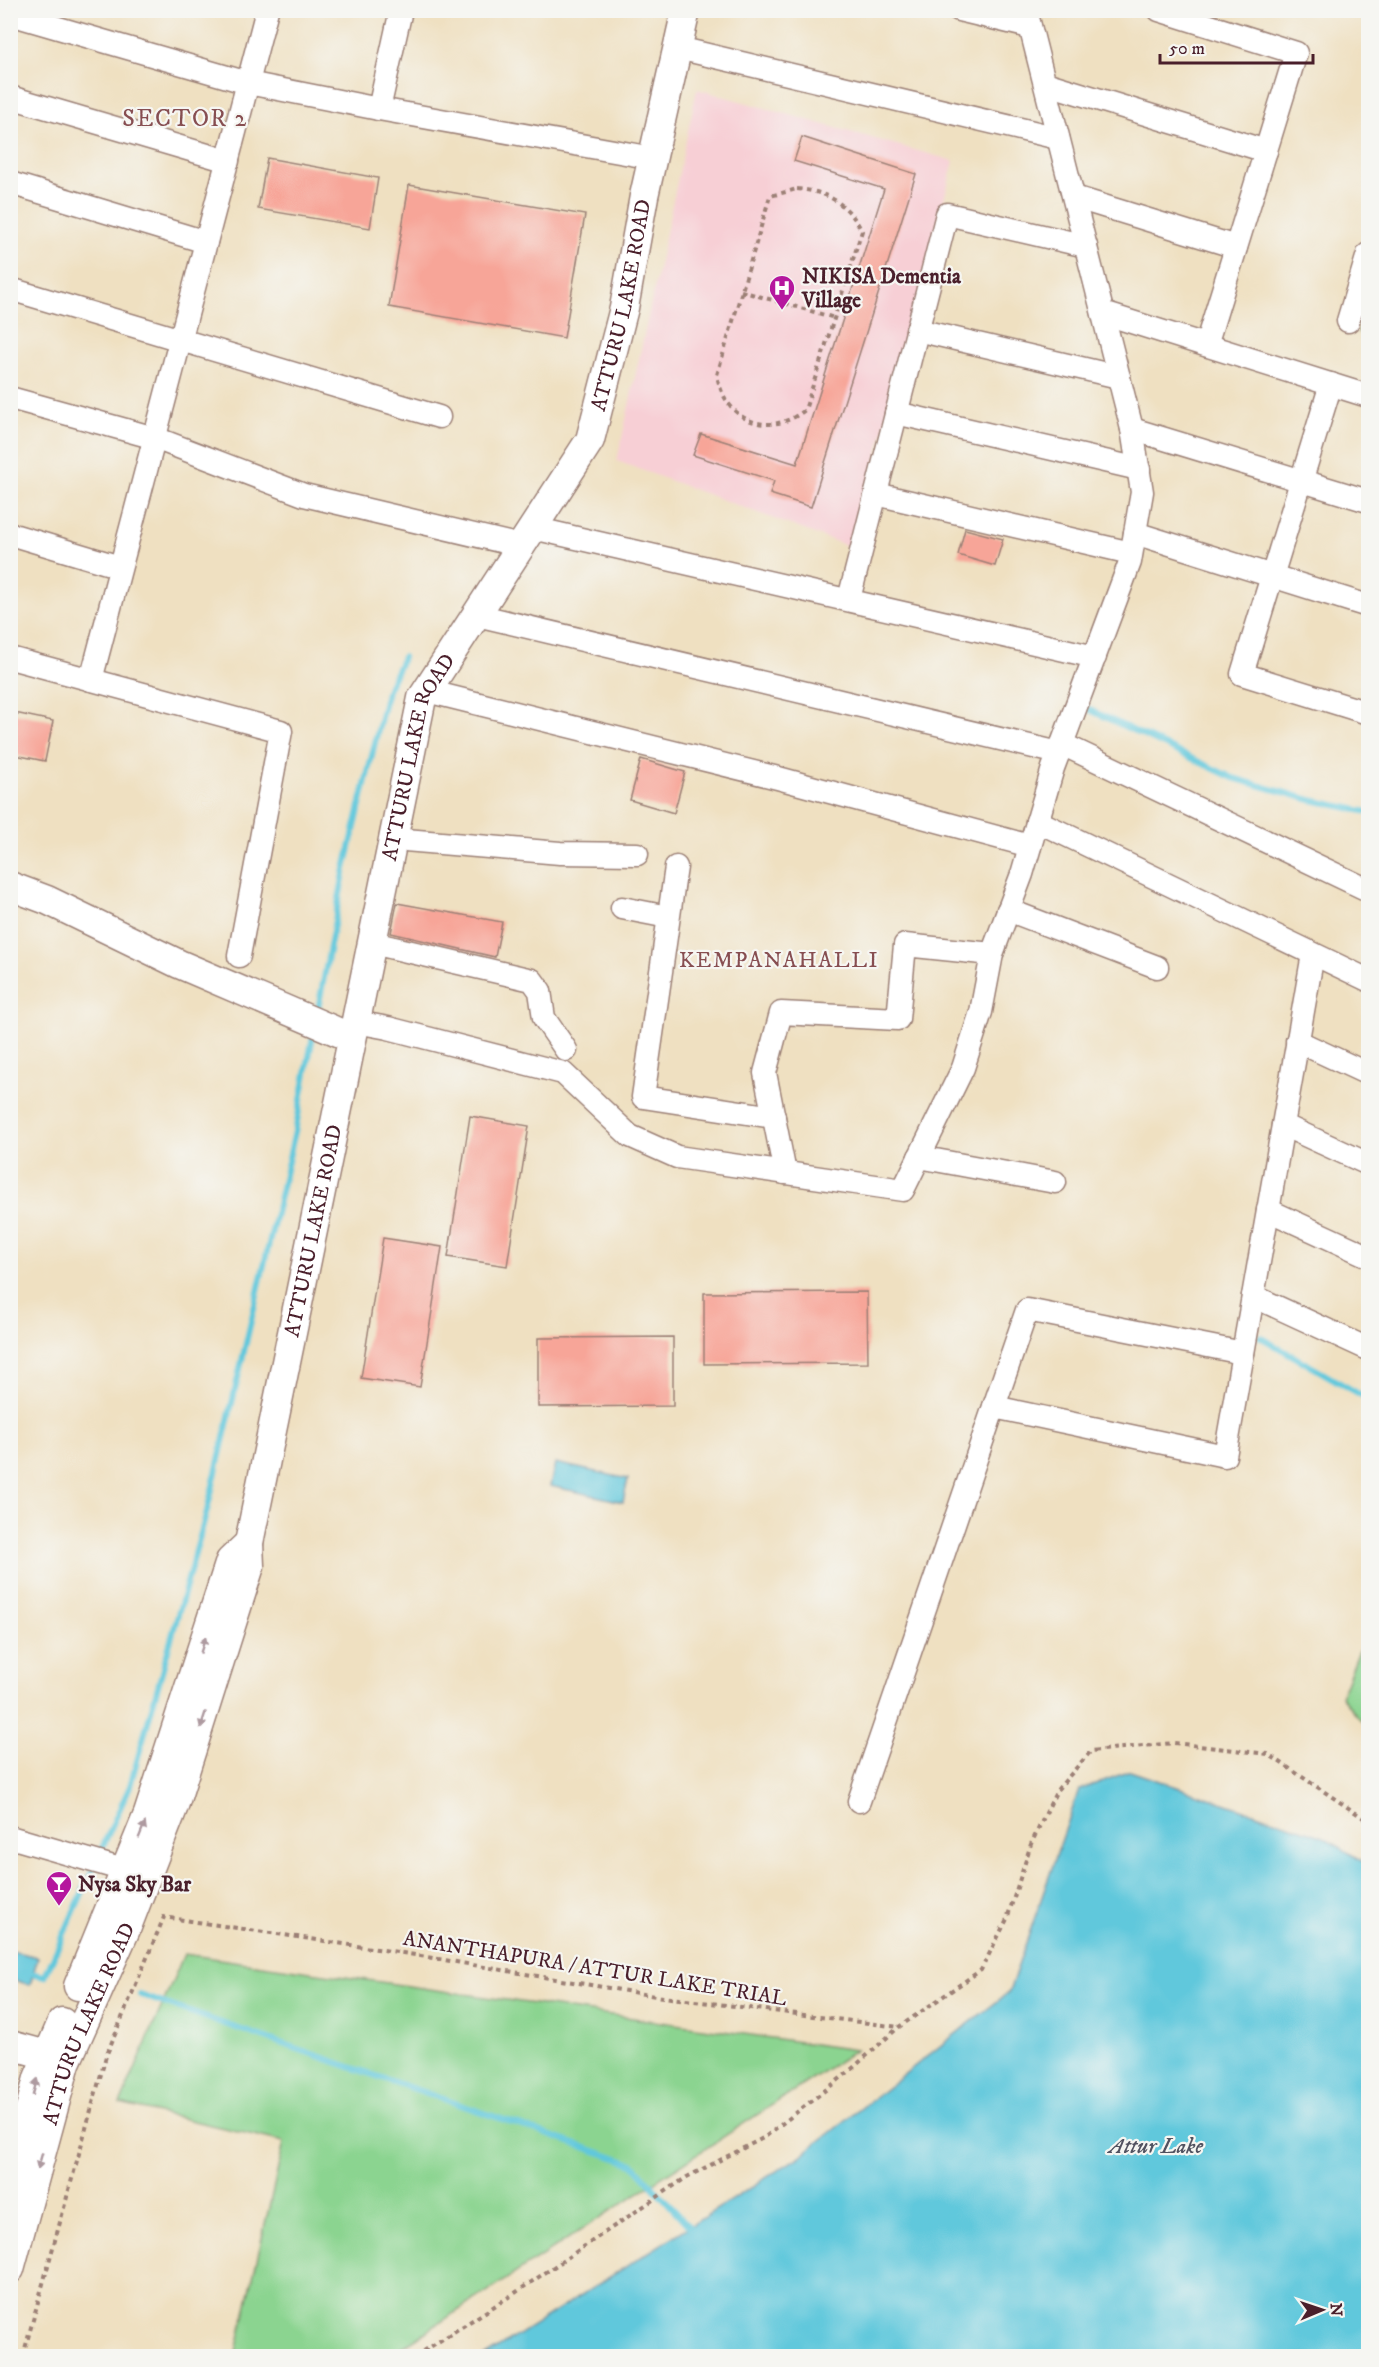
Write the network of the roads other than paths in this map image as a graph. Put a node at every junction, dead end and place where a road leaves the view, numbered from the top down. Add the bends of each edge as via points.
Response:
1 (267, 10) edge
2 (400, 10) edge
3 (686, 10) edge
4 (959, 10) edge
5 (1159, 10) edge
6 (10, 14) edge
7 (1028, 19) edge
8 (678, 48) junction
9 (248, 83) junction
10 (1045, 83) junction
11 (10, 97) edge
12 (379, 109) junction
13 (1058, 138) junction
14 (1266, 151) junction
15 (653, 158) junction
16 (228, 161) junction
17 (10, 183) edge
18 (1074, 197) junction
19 (206, 242) junction
20 (1086, 246) junction
21 (1236, 247) junction
22 (1368, 254) edge
23 (10, 289) edge
24 (1103, 312) junction
25 (1348, 321) dead end
26 (917, 330) junction
27 (180, 340) junction
28 (1206, 345) junction
29 (1119, 377) junction
30 (1331, 384) junction
31 (1368, 396) edge
32 (10, 398) edge
33 (896, 413) junction
34 (439, 417) dead end
35 (1132, 429) junction
36 (155, 438) junction
37 (1138, 469) junction
38 (1301, 481) junction
39 (876, 494) junction
40 (1368, 501) edge
41 (10, 534) edge
42 (527, 537) junction
43 (1133, 543) junction
44 (120, 567) junction
45 (1273, 576) junction
46 (849, 599) junction
47 (1368, 606) edge
48 (477, 615) junction
49 (1095, 657) junction
50 (10, 658) edge
51 (91, 680) junction
52 (427, 691) junction
53 (1368, 713) edge
54 (1060, 749) junction
55 (1037, 821) junction
56 (393, 839) junction
57 (1030, 846) junction
58 (637, 854) dead end
59 (676, 867) dead end
60 (10, 886) edge
61 (1368, 890) edge
62 (622, 908) dead end
63 (1008, 910) junction
64 (668, 917) junction
65 (381, 945) dead end
66 (992, 954) junction
67 (1312, 954) junction
68 (239, 956) dead end
69 (1157, 967) dead end
70 (1368, 980) edge
71 (354, 1030) junction
72 (1297, 1041) junction
73 (566, 1050) dead end
74 (1368, 1074) edge
75 (643, 1097) junction
76 (774, 1117) junction
77 (1283, 1125) junction
78 (630, 1136) junction
79 (919, 1157) junction
80 (1368, 1164) edge
81 (785, 1173) junction
82 (1055, 1182) dead end
83 (1268, 1210) junction
84 (1368, 1256) edge
85 (1253, 1296) junction
86 (1368, 1349) edge
87 (1243, 1353) junction
88 (994, 1407) junction
89 (860, 1802) dead end
90 (10, 1837) edge
91 (136, 1874) junction
92 (10, 2045) edge
93 (47, 2055) junction
94 (10, 2185) edge
95 (10, 2269) edge

1 - 9 street
2 - 12 street
3 - 8 street, ATTURU LAKE ROAD
4 - 7 street
5 - 14 street via 1296,53
6 - 9 street
7 - 10 street
8 - 13 street
8 - 15 street, ATTURU LAKE ROAD
9 - 12 street
9 - 16 street
10 - 13 street
10 - 14 street
11 - 16 street
12 - 15 street
13 - 18 street
14 - 21 street
15 - 42 street, ATTURU LAKE ROAD via 624,308 590,440
16 - 19 street
17 - 19 street
18 - 20 street
18 - 21 street
19 - 27 street
20 - 24 street
20 - 26 street via 947,214
21 - 28 street
22 - 25 street
23 - 27 street
24 - 28 street
24 - 29 street
26 - 29 street
26 - 33 street
27 - 34 street
27 - 36 street
28 - 30 street
29 - 35 street
30 - 31 street
30 - 38 street
32 - 36 street
33 - 37 street
33 - 39 street
35 - 37 street
35 - 38 street
36 - 42 street via 304,495
36 - 44 street
37 - 43 street via 1142,492
38 - 40 street
38 - 45 street
39 - 43 street
39 - 46 street
41 - 44 street
42 - 46 street
42 - 48 street, ATTURU LAKE ROAD
43 - 45 street
43 - 49 street
44 - 51 street
45 - 47 street
45 - 53 street via 1242,674
46 - 49 street
48 - 52 street, ATTURU LAKE ROAD
48 - 54 street
49 - 54 street
50 - 51 street
51 - 68 street via 281,731
52 - 56 street, ATTURU LAKE ROAD via 422,698
52 - 57 street via 778,778
54 - 55 street
54 - 61 street
55 - 57 street
55 - 67 street
56 - 58 street via 560,853
56 - 71 street, ATTURU LAKE ROAD
57 - 63 street
59 - 64 street
60 - 71 street via 179,964
62 - 64 street
63 - 66 street
63 - 69 street
64 - 75 street
65 - 73 street via 532,980 540,991 544,1018
66 - 76 street via 905,945 898,1019 781,1013 765,1073
66 - 79 street via 981,1012 963,1068
67 - 70 street
67 - 72 street
71 - 78 street via 388,1028 563,1073
71 - 91 street, ATTURU LAKE ROAD via 249,1543 230,1561 148,1814
72 - 74 street
72 - 77 street
75 - 76 street
75 - 78 street
76 - 81 street
77 - 80 street
77 - 83 street
78 - 81 street via 677,1157
79 - 81 street via 903,1190
79 - 82 street
83 - 84 street
83 - 85 street
85 - 86 street
85 - 87 street
87 - 88 street via 1027,1310
87 - 88 street via 1225,1456
88 - 89 street
90 - 91 street
91 - 93 street, ATTURU LAKE ROAD
91 -> 95 street, ATTURU LAKE ROAD via 127,1927 66,2063
92 - 93 street
94 -> 93 street, ATTURU LAKE ROAD

